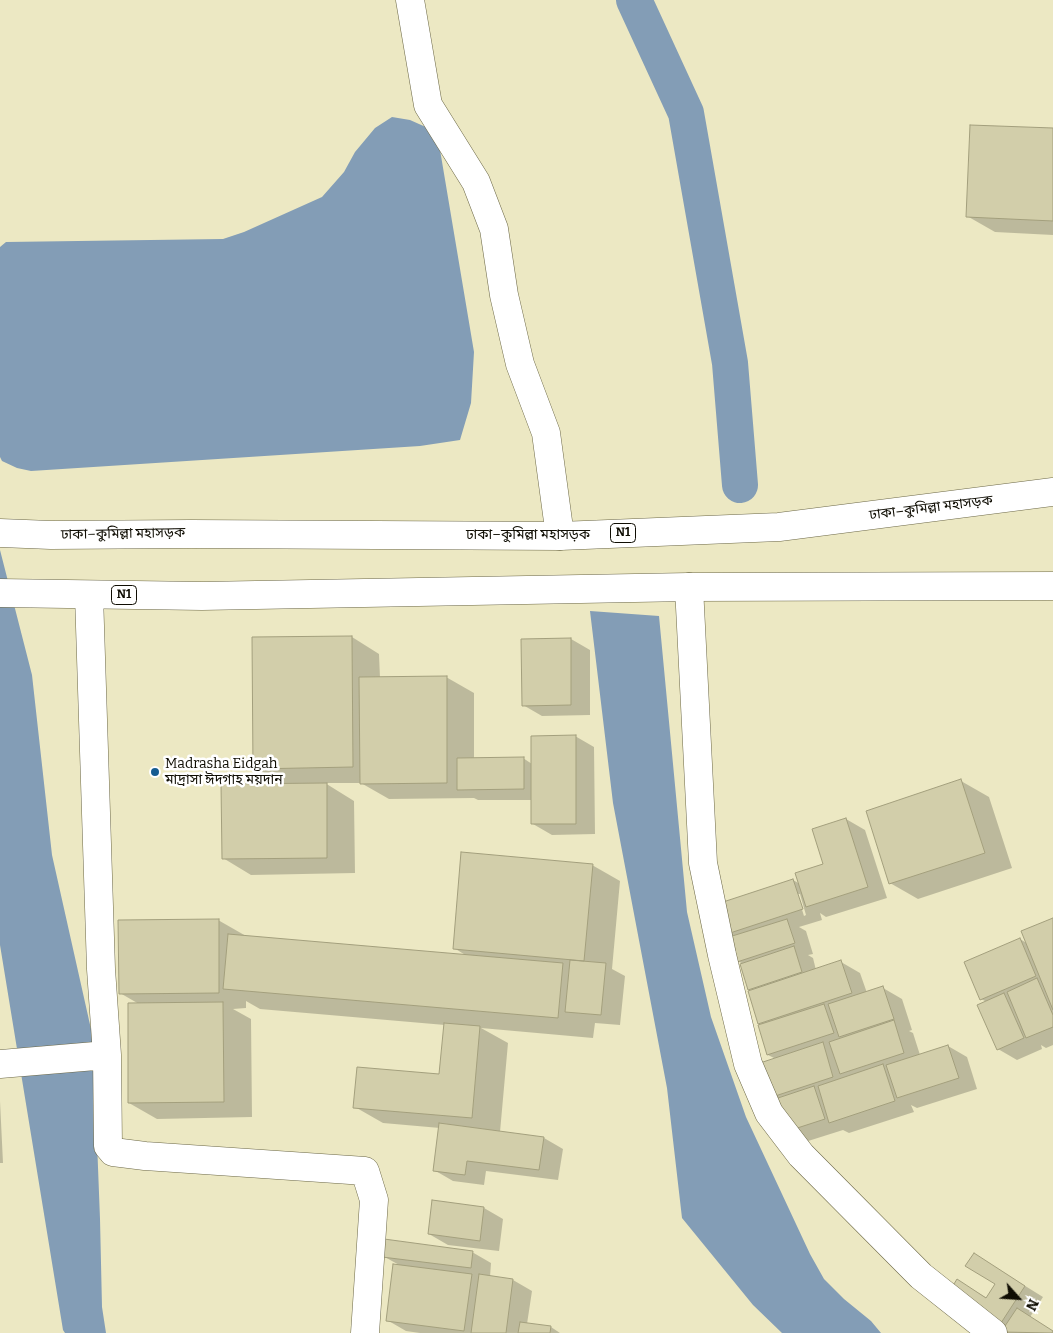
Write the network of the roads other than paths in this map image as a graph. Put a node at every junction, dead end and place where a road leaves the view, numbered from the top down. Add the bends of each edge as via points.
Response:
1 (410, 0) edge
2 (1053, 492) edge
3 (0, 533) edge
4 (560, 536) junction
5 (1053, 586) edge
6 (688, 587) junction
7 (0, 593) edge
8 (89, 595) junction
9 (107, 1055) junction
10 (0, 1064) edge
11 (365, 1333) edge
12 (993, 1333) edge

1 - 4 main road via 428,105 476,182 494,229 504,295 520,364 546,433
2 - 4 main road, ঢাকা–কুমিল্লা মহাসড়ক / N1 via 779,527
3 - 4 main road, ঢাকা–কুমিল্লা মহাসড়ক / N1
5 - 6 main road, N1
6 - 8 main road, N1 via 202,596
6 - 12 main road via 703,863 748,1064 769,1113 800,1155 921,1276
7 - 8 main road, N1
8 - 9 main road via 101,969
9 - 10 main road
9 - 11 main road via 108,1146 112,1152 365,1171 374,1200

